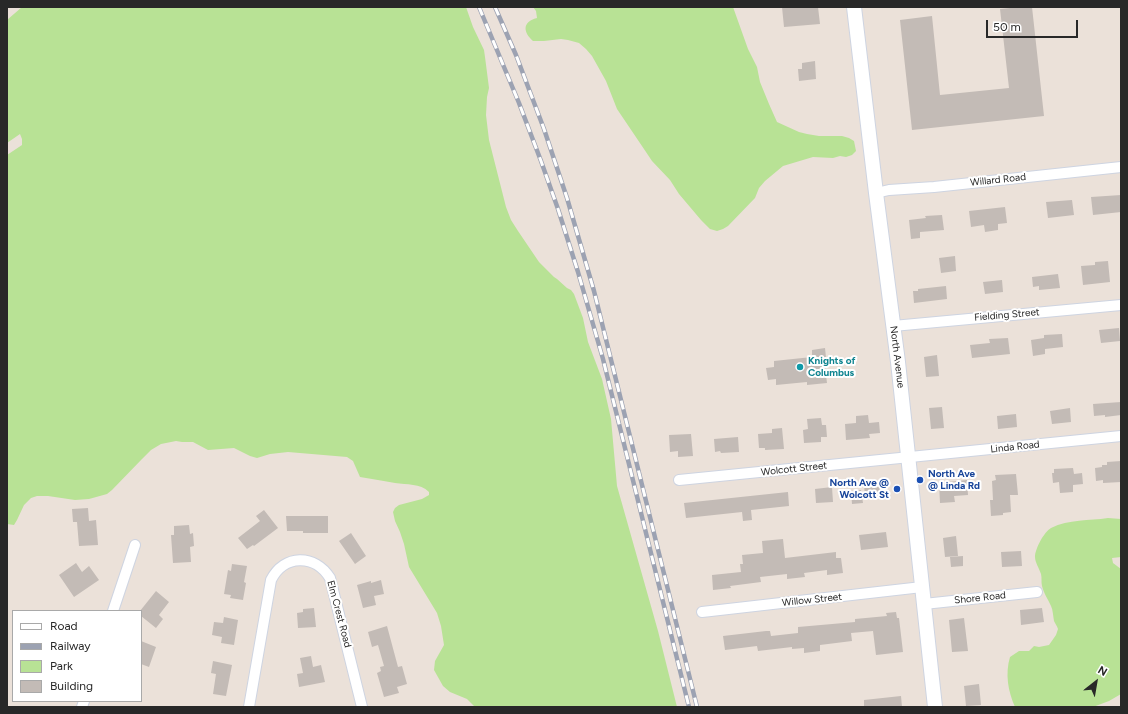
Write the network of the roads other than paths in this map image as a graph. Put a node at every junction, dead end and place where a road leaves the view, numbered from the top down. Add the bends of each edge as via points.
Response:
1 (854, 7) edge
2 (1121, 167) edge
3 (876, 193) junction
4 (1121, 305) edge
5 (893, 326) junction
6 (1121, 436) edge
7 (909, 458) junction
8 (679, 480) dead end
9 (135, 545) dead end
10 (922, 588) junction
11 (1037, 592) dead end
12 (924, 604) junction
13 (113, 610) edge
14 (702, 612) dead end
15 (249, 707) edge
16 (362, 707) edge
17 (935, 707) edge

1 - 3 street, North Avenue
2 - 3 street, Willard Road
3 - 5 street, North Avenue
4 - 5 street, Fielding Street
5 - 7 street, North Avenue
6 - 7 street, Linda Road
7 - 8 street, Wolcott Street
7 - 10 street, North Avenue
9 - 13 street
10 - 12 street, North Avenue
10 - 14 street, Willow Street
11 - 12 street, Shore Road
12 - 17 street, North Avenue
15 - 16 street, Elm Crest Road via 270,583 280,568 289,562 300,560 317,565 330,578

